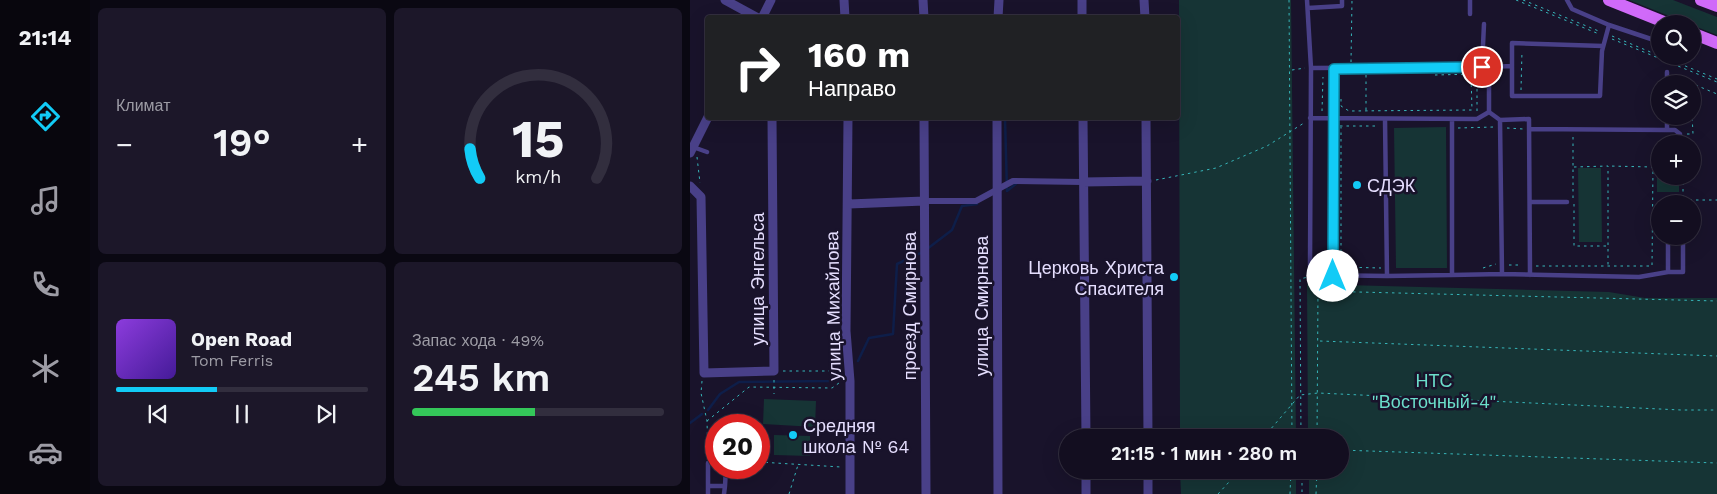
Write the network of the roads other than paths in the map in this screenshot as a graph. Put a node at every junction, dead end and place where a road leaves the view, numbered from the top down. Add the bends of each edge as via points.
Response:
1 (725, 0) edge
2 (771, 0) edge
3 (844, 0) edge
4 (924, 0) edge
5 (998, 0) edge
6 (1082, 0) edge
7 (1144, 0) edge
8 (1307, 0) edge
9 (1342, 0) edge
10 (1470, 0) edge
11 (1567, 0) edge
12 (1609, 0) edge
13 (1701, 0) edge
14 (1717, 6) edge
15 (1308, 8) junction
16 (1470, 14) dead end
17 (754, 15) edge
18 (762, 15) edge
19 (845, 15) edge
20 (924, 15) edge
21 (998, 15) edge
22 (1082, 15) edge
23 (1145, 15) edge
24 (1651, 17) edge
25 (1484, 24) dead end
26 (1609, 25) junction
27 (1701, 37) edge
28 (1651, 39) edge
29 (1717, 43) edge
30 (1604, 46) junction
31 (1512, 66) junction
32 (1482, 67) junction
33 (1489, 67) junction
34 (1311, 68) junction
35 (1334, 69) junction
36 (1488, 112) junction
37 (1310, 118) junction
38 (1333, 118) junction
39 (1385, 119) junction
40 (1452, 119) junction
41 (707, 120) edge
42 (772, 120) edge
43 (848, 120) edge
44 (924, 120) edge
45 (997, 120) edge
46 (1083, 120) edge
47 (1146, 120) edge
48 (1500, 120) junction
49 (1667, 125) edge
50 (1529, 129) junction
51 (1667, 130) junction
52 (1680, 135) edge
53 (692, 150) edge
54 (707, 152) dead end
55 (1148, 181) junction
56 (1083, 182) junction
57 (690, 186) edge
58 (997, 190) junction
59 (1566, 200) road end
60 (924, 201) junction
61 (1530, 202) junction
62 (848, 204) junction
63 (1668, 245) edge
64 (1684, 245) edge
65 (1668, 272) junction
66 (1502, 274) junction
67 (1530, 275) junction
68 (1333, 276) junction
69 (1387, 276) junction
70 (1452, 276) junction
71 (1086, 429) edge
72 (1148, 429) edge
73 (708, 479) edge
74 (725, 479) edge
75 (1086, 479) edge
76 (1148, 479) edge
77 (708, 486) junction
78 (724, 486) junction
79 (707, 493) edge
80 (724, 494) edge
81 (850, 494) edge
82 (926, 494) edge
83 (998, 494) edge
84 (1086, 494) edge
85 (1148, 494) edge

1 - 17 street
2 - 18 street
3 - 19 street
4 - 20 street
5 - 21 street
6 - 22 street
7 - 23 street
8 - 15 lane
9 - 15 lane via 1342,6
10 - 16 lane
11 - 26 lane via 1572,9
12 - 24 main road
13 - 14 main road
15 - 34 lane
25 - 32 lane
26 - 28 lane
26 - 30 lane
27 - 29 main road
30 - 31 lane via 1512,42
30 - 31 lane via 1600,96 1512,96
31 - 33 lane
32 - 33 lane
32 - 35 lane
33 - 36 lane
34 - 35 lane
34 - 37 lane
35 - 38 lane
36 - 40 lane via 1477,119
36 - 48 lane
37 - 38 lane
37 - 68 lane via 1310,266 1316,275
38 - 39 lane
38 - 68 lane
39 - 40 lane
39 - 69 lane
40 - 70 lane
41 - 53 street
42 - 57 street, улица Энгельса via 774,374 704,372 701,197
43 - 62 street, улица Михайлова
44 - 60 street, проезд Смирнова
45 - 58 street, улица Смирнова
46 - 56 street
47 - 55 street
48 - 50 lane via 1529,119
48 - 66 lane
49 - 51 lane
50 - 51 lane
50 - 61 lane
51 - 52 lane via 1675,130
53 - 54 lane
55 - 56 street
55 - 72 street
56 - 58 street via 1014,181
56 - 71 street
58 - 60 street via 976,201
58 - 83 street, улица Смирнова
59 - 61 lane
60 - 62 street
60 - 82 street, проезд Смирнова
61 - 67 lane
62 - 81 street, улица Михайлова via 846,331 850,381
63 - 65 lane
64 - 65 lane via 1683,272
65 - 67 lane via 1639,277
66 - 67 lane
66 - 70 lane
68 - 69 lane
69 - 70 lane
73 - 77 lane
74 - 78 lane
75 - 84 street
76 - 85 street
77 - 78 lane
77 - 79 lane
78 - 80 lane

